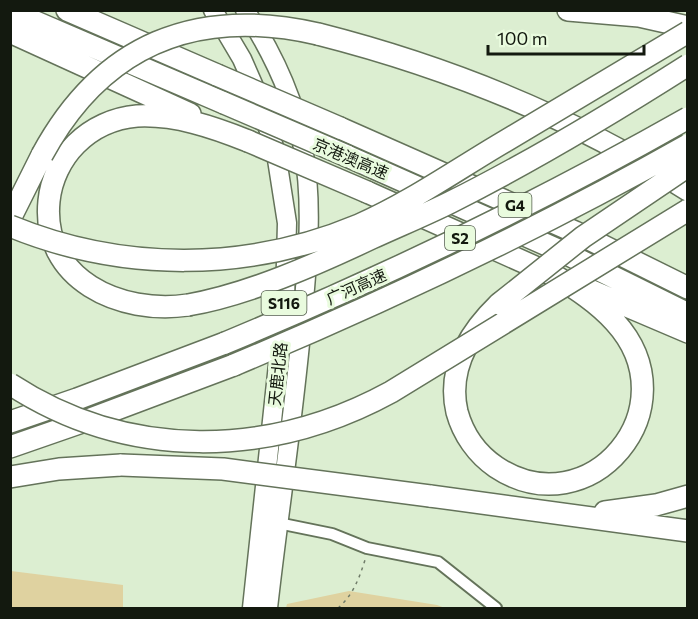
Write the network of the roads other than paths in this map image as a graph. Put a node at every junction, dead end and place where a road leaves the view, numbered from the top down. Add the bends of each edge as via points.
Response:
1 (67, 10) edge
2 (213, 10) edge
3 (246, 10) edge
4 (568, 10) edge
5 (10, 12) edge
6 (687, 27) edge
7 (10, 32) edge
8 (687, 32) edge
9 (687, 65) edge
10 (687, 118) edge
11 (224, 131) junction
12 (687, 145) edge
13 (687, 166) edge
14 (687, 190) edge
15 (687, 210) edge
16 (10, 219) edge
17 (10, 226) edge
18 (554, 275) junction
19 (687, 288) edge
20 (687, 314) edge
21 (687, 332) edge
22 (10, 384) edge
23 (276, 387) junction
24 (297, 389) junction
25 (10, 422) edge
26 (10, 447) edge
27 (278, 453) junction
28 (10, 477) edge
29 (687, 496) edge
30 (529, 510) junction
31 (278, 524) junction
32 (681, 530) edge
33 (252, 609) edge
34 (268, 609) edge
35 (496, 609) edge

1 - 19 highway, 京港澳高速 / G4, bridge via 575,232
2 - 23 main road, 天鹿北路 / S116 via 256,91 281,179 287,223 285,299
3 - 24 main road, 天鹿北路 / S116 via 273,57 303,148 308,238
4 - 6 highway via 639,16
5 - 20 highway, 京港澳高速 / G4, bridge via 348,156 565,253
7 - 11 highway
8 - 17 highway, bridge via 408,200 359,225 307,243 227,259 163,261 90,252
9 - 11 highway, bridge via 553,148 449,203 342,252 233,294 188,306 130,304 101,294 64,262 49,216 51,192 58,168 72,148 91,132 113,121 137,116 186,121
10 - 25 highway, 广河高速 / S2, bridge via 514,212 381,276 225,343
11 - 18 highway, bridge
12 - 26 highway, 广河高速 / S2, bridge via 391,297 234,365
13 - 18 highway, bridge via 584,237 499,304 474,332 462,353 455,376 455,401 467,436 491,463 506,473 536,482 578,478 605,464 623,447 642,402 640,366 631,343 599,306
14 - 16 highway, bridge via 593,136 504,95 413,61 318,34 271,26 223,25 185,32 149,46 116,65 87,90 62,120
15 - 22 highway, bridge via 391,392 347,414 301,430 229,442 156,439 85,421
18 - 21 highway
23 - 24 main road
23 - 27 main road, 天鹿北路 / S116
24 - 27 main road, 天鹿北路 / S116
27 - 31 main road, 天鹿北路 / S116
27 - 33 main road, 天鹿北路 / S116
28 - 30 highway, bridge via 120,465 223,469
29 - 30 highway via 605,512
30 - 32 highway
31 - 34 main road, 天鹿北路 / S116
31 - 35 street via 438,562

